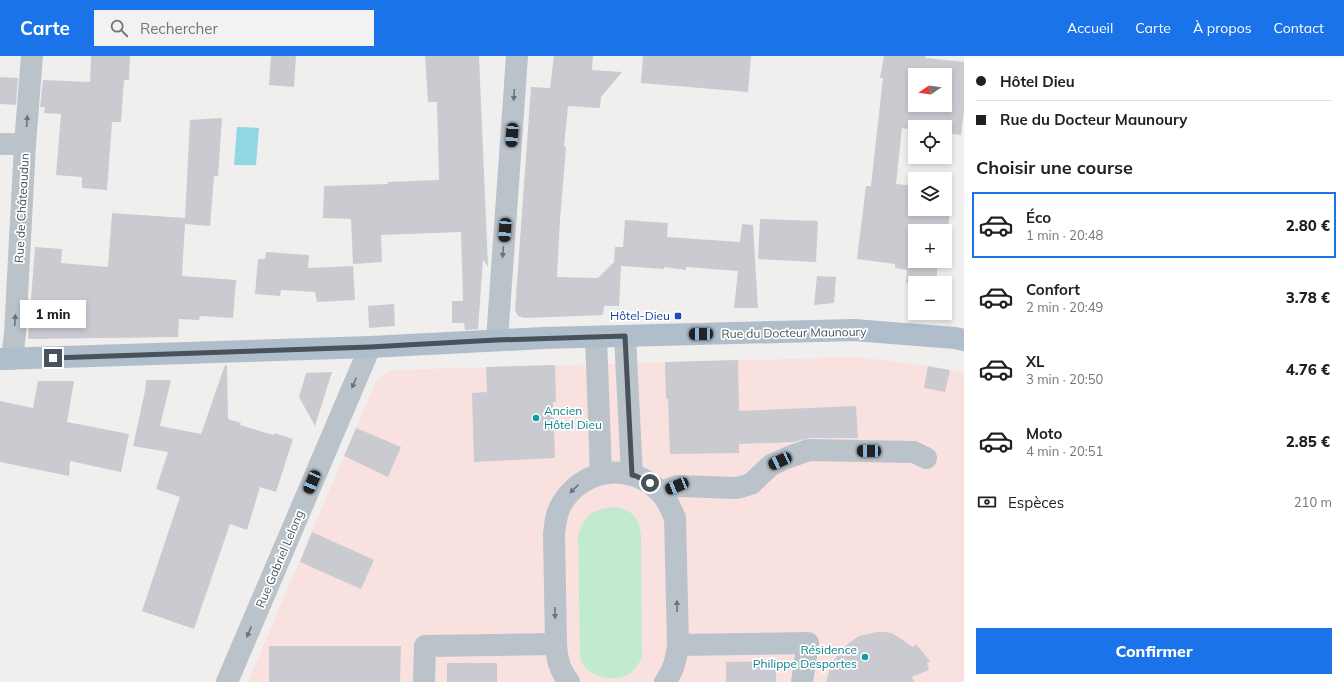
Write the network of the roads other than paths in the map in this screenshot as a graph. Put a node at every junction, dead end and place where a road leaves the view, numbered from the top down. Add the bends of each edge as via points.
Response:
1 (32, 56) edge
2 (517, 56) edge
3 (0, 144) edge
4 (25, 144) junction
5 (596, 336) junction
6 (625, 336) junction
7 (497, 340) junction
8 (964, 340) edge
9 (370, 347) junction
10 (6, 359) edge
11 (926, 458) dead end
12 (601, 474) junction
13 (632, 475) junction
14 (661, 492) junction
15 (556, 644) junction
16 (678, 645) junction
17 (227, 682) edge
18 (424, 682) edge
19 (568, 682) edge
20 (666, 682) edge
21 (802, 682) edge

4 -> 1 street, Rue de Châteaudun
2 -> 7 street
3 - 4 street
10 -> 4 street, Rue de Châteaudun via 15,334
5 - 6 main road, Rue du Docteur Maunoury
5 - 7 main road, Rue du Docteur Maunoury
5 - 12 street
6 - 8 main road, Rue du Docteur Maunoury via 854,330
6 - 13 street
7 - 9 main road, Rue du Docteur Maunoury
9 - 10 main road, Rue du Docteur Maunoury
9 -> 17 street, Rue Gabriel Lelong
11 - 14 street via 914,452 809,450 771,465 751,484 737,488 677,486
12 - 13 street via 622,472
12 -> 15 street via 593,476 569,493 556,520
13 - 14 street via 650,483
16 -> 14 street via 675,518
15 - 18 street via 425,646
15 - 19 street via 557,661
16 - 20 street via 672,673
16 - 21 street via 808,643

